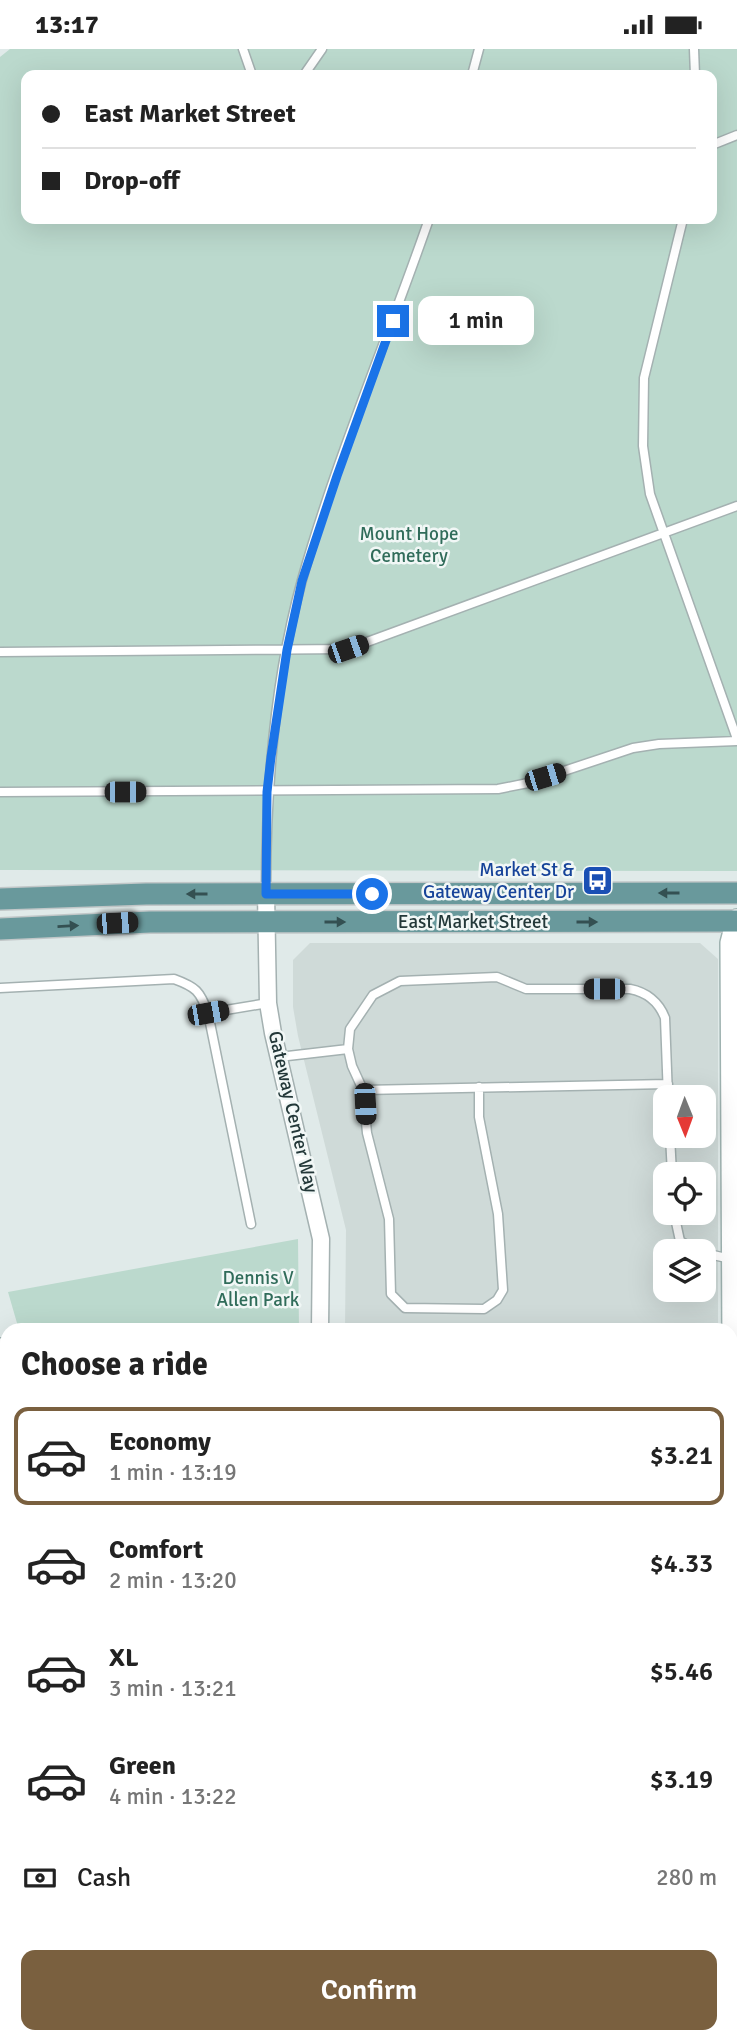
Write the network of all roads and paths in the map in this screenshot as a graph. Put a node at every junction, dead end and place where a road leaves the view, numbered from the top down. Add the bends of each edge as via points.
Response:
1 (243, 49) edge
2 (322, 49) edge
3 (478, 49) edge
4 (694, 49) edge
5 (250, 70) edge
6 (307, 70) edge
7 (473, 70) edge
8 (695, 70) edge
9 (737, 135) edge
10 (717, 143) edge
11 (427, 224) edge
12 (682, 224) edge
13 (737, 506) edge
14 (663, 534) junction
15 (287, 650) junction
16 (0, 652) edge
17 (737, 740) edge
18 (0, 792) edge
19 (267, 792) junction
20 (737, 893) edge
21 (110, 894) junction
22 (266, 894) junction
23 (0, 899) edge
24 (0, 912) edge
25 (737, 921) edge
26 (266, 922) junction
27 (0, 929) edge
28 (0, 988) edge
29 (268, 1003) junction
30 (208, 1013) junction
31 (348, 1049) junction
32 (279, 1057) junction
33 (668, 1084) joint
34 (479, 1087) junction
35 (363, 1090) junction
36 (735, 1195) edge
37 (251, 1224) dead end
38 (716, 1255) edge
39 (734, 1260) junction
40 (320, 1323) edge
41 (733, 1323) edge

1 - 5 lane
2 - 6 lane
3 - 7 lane
4 - 8 lane
9 - 10 lane
11 - 15 lane via 315,541
12 - 14 lane via 644,378 643,446 650,494
13 - 14 lane
14 - 15 lane via 348,649
14 - 17 lane
15 - 16 lane
15 - 19 lane
17 - 19 lane via 633,748 498,789
18 - 19 lane
19 - 22 lane
20 -> 22 main road, East Market Street
22 -> 21 main road, East Market Street
21 - 23 main road, East Market Street
21 - 24 main road via 66,907
22 - 26 street, Gateway Center Way
26 -> 25 main road, East Market Street
25 - 36 street via 731,943
27 -> 26 main road, East Market Street
26 - 29 street, Gateway Center Way
28 - 30 lane via 174,979 201,994
29 - 30 lane
29 - 32 street, Gateway Center Way
30 - 37 lane
31 - 32 lane
31 - 33 lane via 350,1028 373,995 400,981 497,977 526,989 630,989 642,991 661,1007
31 - 35 lane
32 - 40 street, Gateway Center Way via 321,1239
33 - 34 lane
34 - 35 lane
34 - 35 lane via 479,1117 498,1214 503,1290 484,1309 405,1307 391,1294 389,1219 367,1133
36 - 39 street
38 - 39 lane
39 - 41 street

